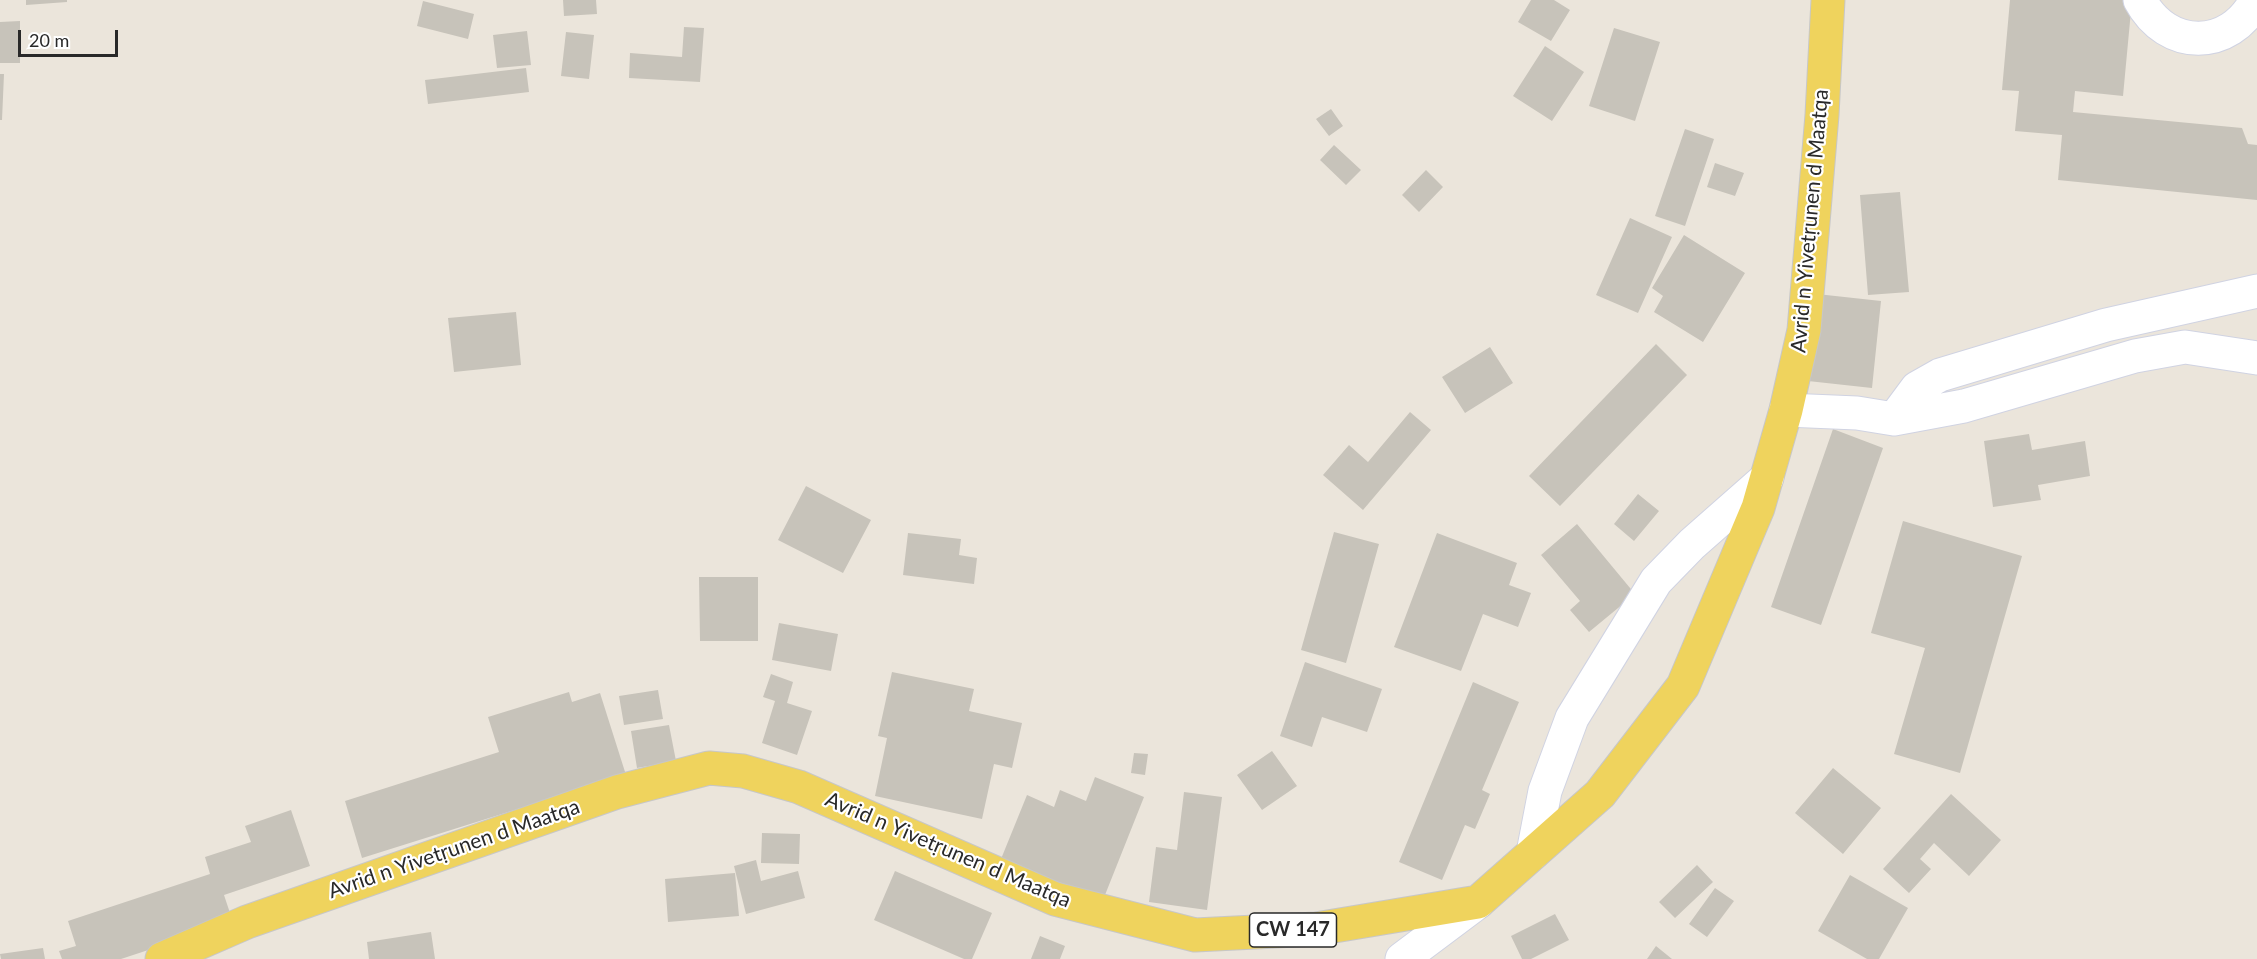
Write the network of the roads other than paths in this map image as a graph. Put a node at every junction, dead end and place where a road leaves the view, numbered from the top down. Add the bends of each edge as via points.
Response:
1 (1828, 0) edge
2 (2140, 0) edge
3 (2256, 0) edge
4 (2257, 291) edge
5 (2257, 358) edge
6 (1786, 410) junction
7 (1894, 419) junction
8 (1767, 478) junction
9 (1533, 853) junction
10 (1478, 902) junction
11 (162, 959) edge
12 (1402, 959) edge

1 - 6 main road, Avrid n Yivetṛunen d Maatqa via 1804,330
2 - 3 street via 2152,20 2170,32 2190,38 2212,37 2232,29 2248,15
4 - 7 street via 2106,325 1940,375 1917,388
5 - 7 street via 2185,347 2135,356 1964,406
6 - 7 street
6 - 8 main road, Avrid n Yivetṛunen d Maatqa
8 - 9 main road, Avrid n Yivetṛunen d Maatqa via 1683,686 1600,794
8 - 9 street via 1656,581 1572,718 1545,791
9 - 10 main road, Avrid n Yivetṛunen d Maatqa
10 - 11 main road, Avrid n Yivetṛunen d Maatqa / CW 147 via 1316,929 1195,934 1055,899 799,787 743,771 710,768 617,792 247,922
10 - 12 street

